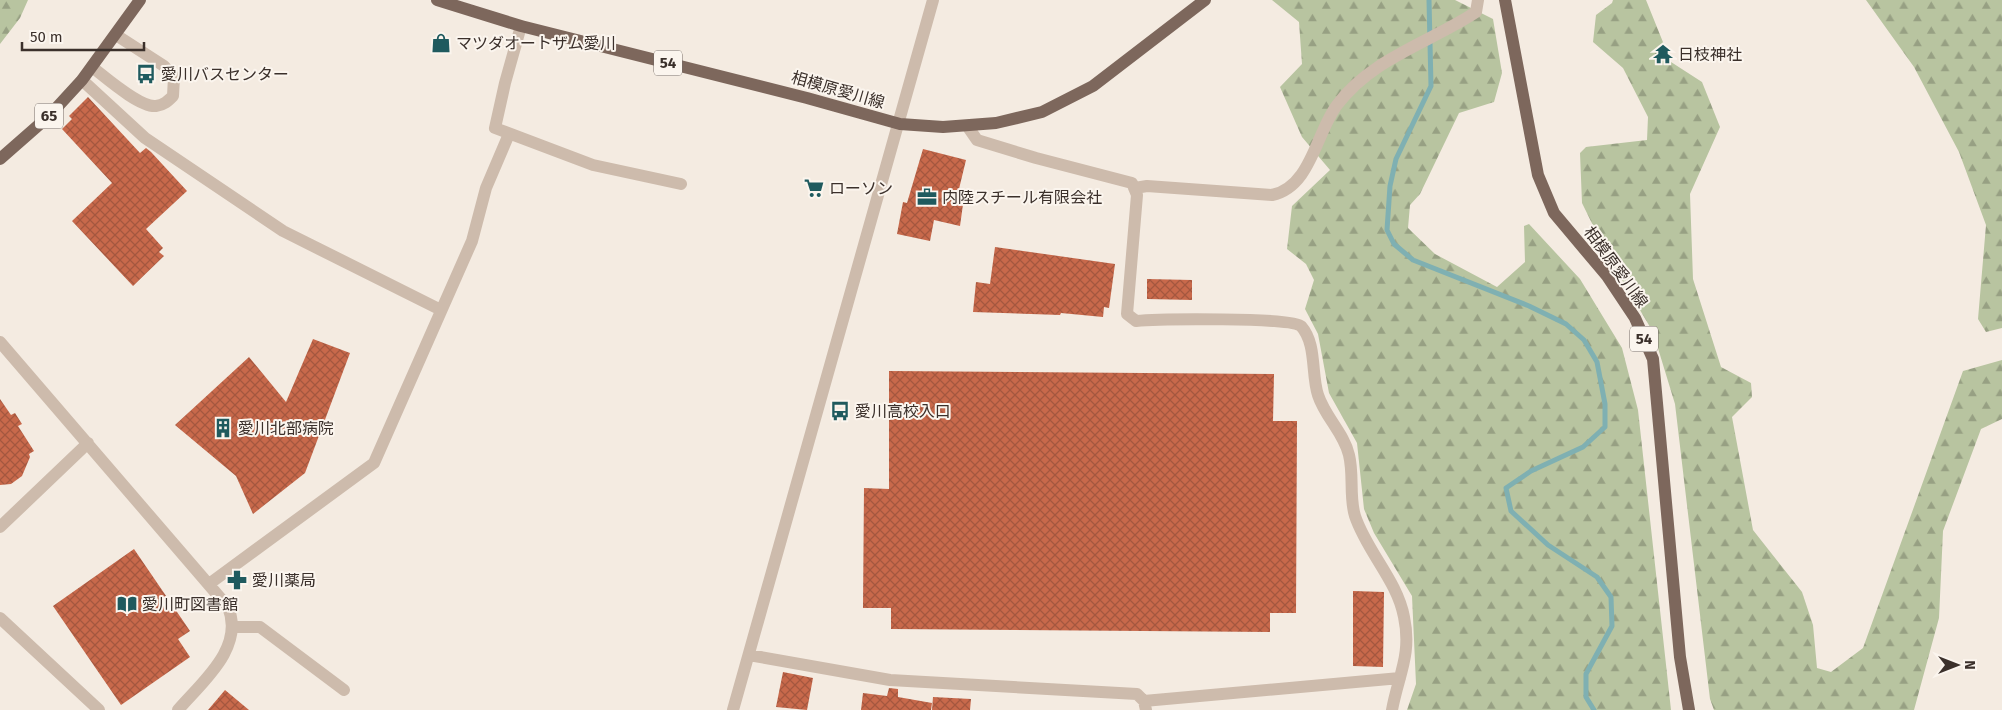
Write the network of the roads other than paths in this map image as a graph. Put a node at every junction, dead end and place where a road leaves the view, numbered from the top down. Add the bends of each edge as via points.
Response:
1 (140, 0) edge
2 (437, 0) edge
3 (933, 0) edge
4 (1205, 0) edge
5 (1478, 0) edge
6 (1506, 0) edge
7 (521, 26) junction
8 (116, 35) junction
9 (92, 67) junction
10 (82, 80) junction
11 (900, 124) junction
12 (968, 127) junction
13 (510, 134) junction
14 (0, 159) edge
15 (681, 184) dead end
16 (1134, 188) junction
17 (441, 310) junction
18 (0, 342) edge
19 (88, 443) junction
20 (0, 527) edge
21 (208, 584) junction
22 (0, 618) edge
23 (232, 627) junction
24 (750, 655) junction
25 (1400, 678) junction
26 (344, 690) dead end
27 (1145, 705) edge
28 (99, 710) edge
29 (178, 710) edge
30 (733, 710) edge
31 (1392, 710) edge
32 (1689, 710) edge

1 - 8 main road, 65
2 - 7 main road, 相模原愛川線 / 54
3 - 11 street
4 - 12 main road, 相模原愛川線 / 54 via 1093,86 1042,112
5 - 16 street via 1476,12 1381,64 1352,88 1326,123 1306,170 1286,190 1272,195 1147,186
6 - 32 main road, 相模原愛川線 / 54 via 1538,175 1554,213 1606,276 1635,318 1653,359 1680,658
7 - 11 main road, 相模原愛川線 / 54
7 - 13 street via 495,128
8 - 9 main road, 65
8 - 9 street via 164,66 174,77 173,96 155,107 142,102
9 - 10 main road, 65
10 - 14 main road, 65 via 49,116
10 - 17 street via 144,138 283,231
11 - 12 main road, 相模原愛川線 / 54
11 - 24 street
12 - 16 street via 977,140 1132,183
13 - 15 street via 593,166
13 - 17 street via 486,188 472,241
16 - 25 street via 1137,195 1127,314 1136,321 1186,318 1292,321 1304,331 1311,347 1318,395 1344,439 1349,456 1354,513 1363,538 1392,585 1404,617 1407,647 1405,668
17 - 21 street via 374,463
18 - 19 street
19 - 20 street
19 - 21 street
21 - 23 street via 228,607
22 - 28 street
23 - 26 street via 260,627
23 - 29 street via 226,652
24 - 27 street via 890,680 1137,694
24 - 30 street
25 - 27 street
25 - 31 street

